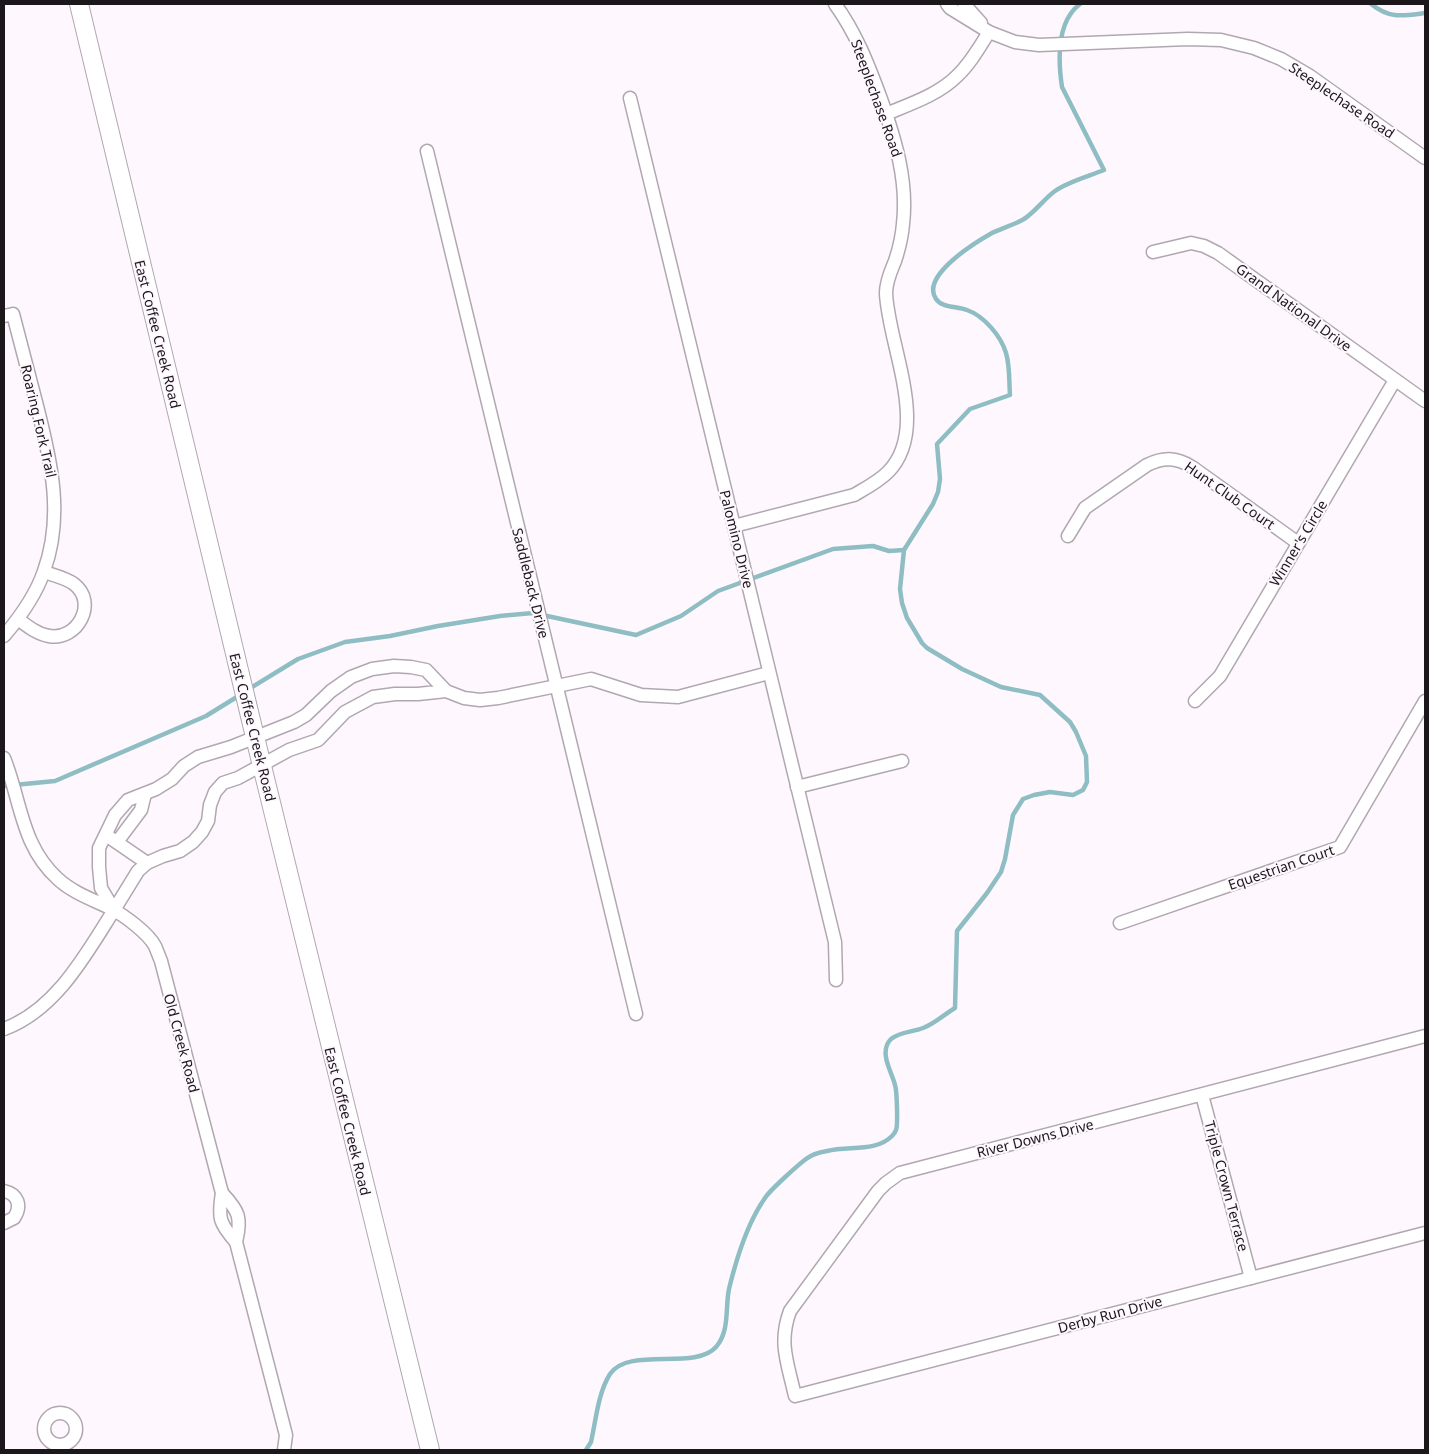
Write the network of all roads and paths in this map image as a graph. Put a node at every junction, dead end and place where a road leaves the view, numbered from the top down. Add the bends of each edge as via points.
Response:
1 (79, 4) edge
2 (834, 4) edge
3 (947, 4) edge
4 (964, 4) edge
5 (989, 32) junction
6 (630, 98) dead end
7 (886, 114) junction
8 (427, 151) dead end
9 (1425, 158) edge
10 (1153, 252) dead end
11 (8, 315) edge
12 (1395, 380) junction
13 (1425, 401) edge
14 (734, 526) junction
15 (1068, 536) dead end
16 (1298, 543) junction
17 (44, 572) junction
18 (18, 619) junction
19 (4, 636) edge
20 (769, 673) junction
21 (556, 686) junction
22 (446, 691) junction
23 (1195, 701) dead end
24 (1425, 701) edge
25 (255, 737) junction
26 (4, 758) edge
27 (902, 761) dead end
28 (262, 766) junction
29 (797, 787) junction
30 (144, 794) junction
31 (105, 834) junction
32 (117, 842) junction
33 (147, 863) junction
34 (114, 910) junction
35 (1120, 923) dead end
36 (836, 980) dead end
37 (636, 1014) dead end
38 (4, 1029) edge
39 (1425, 1036) edge
40 (1202, 1095) junction
41 (4, 1191) edge
42 (222, 1193) junction
43 (4, 1223) edge
44 (1425, 1233) edge
45 (236, 1242) junction
46 (1251, 1278) junction
47 (795, 1396) joint
48 (284, 1450) edge
49 (430, 1450) edge

1 - 25 street, East Coffee Creek Road
2 - 7 street, Steeplechase Road via 856,36
3 - 5 street, Steeplechase Road
4 - 5 street, Steeplechase Road
5 - 7 street via 957,77 925,98
5 - 9 street, Steeplechase Road via 1015,42 1039,45 1188,39 1220,40 1254,48 1310,76
6 - 14 street, Palomino Drive
7 - 14 street, Steeplechase Road via 901,163 905,205 901,241 886,290 906,400 907,420 901,451 888,472 854,495
8 - 21 street, Saddleback Drive
10 - 12 street, Grand National Drive via 1191,242 1218,252
11 - 17 street, Roaring Fork Trail via 53,474 55,512
12 - 13 street, Grand National Drive
12 - 16 street, Winner's Circle
14 - 20 street, Palomino Drive
15 - 16 street, Hunt Club Court via 1086,508 1146,465 1172,458 1192,467
16 - 23 street, Winner's Circle via 1220,676
17 - 18 street, Roaring Fork Trail
17 - 18 street via 73,584 81,593 83,616 71,632 50,637 39,634
18 - 19 street, Roaring Fork Trail
20 - 21 street via 678,696 641,695 591,680
20 - 29 street, Palomino Drive
21 - 22 street via 480,700
21 - 37 street, Saddleback Drive
22 - 25 street via 426,670 394,666 372,669 351,677 294,722
22 - 28 street via 373,698 345,712 318,740 289,750
24 - 35 street, Equestrian Court via 1340,848
25 - 28 street, East Coffee Creek Road
25 - 30 street via 198,757 172,779
26 - 34 street via 21,818 38,854 58,880
27 - 29 street
28 - 33 street via 223,784 214,792 208,821 192,842 180,851
28 - 49 street, East Coffee Creek Road
29 - 36 street, Palomino Drive via 835,942
30 - 31 street via 128,800
30 - 32 street via 141,810
31 - 32 street
31 - 34 street via 99,848 101,888
32 - 33 street
33 - 34 street via 138,871
34 - 38 street via 66,981 48,1001 14,1026
34 - 42 street, Old Creek Road via 142,931 155,946
39 - 40 street, River Downs Drive
40 - 46 street, Triple Crown Terrace
40 - 47 street, River Downs Drive via 900,1173 878,1191 790,1311 783,1342
41 - 43 street via 16,1197 18,1208 14,1218
42 - 45 street, Old Creek Road via 220,1220 224,1230
42 - 45 street, Old Creek Road via 234,1205 239,1216
44 - 46 street, Derby Run Drive
45 - 48 street, Old Creek Road via 286,1435
46 - 47 street, Derby Run Drive

